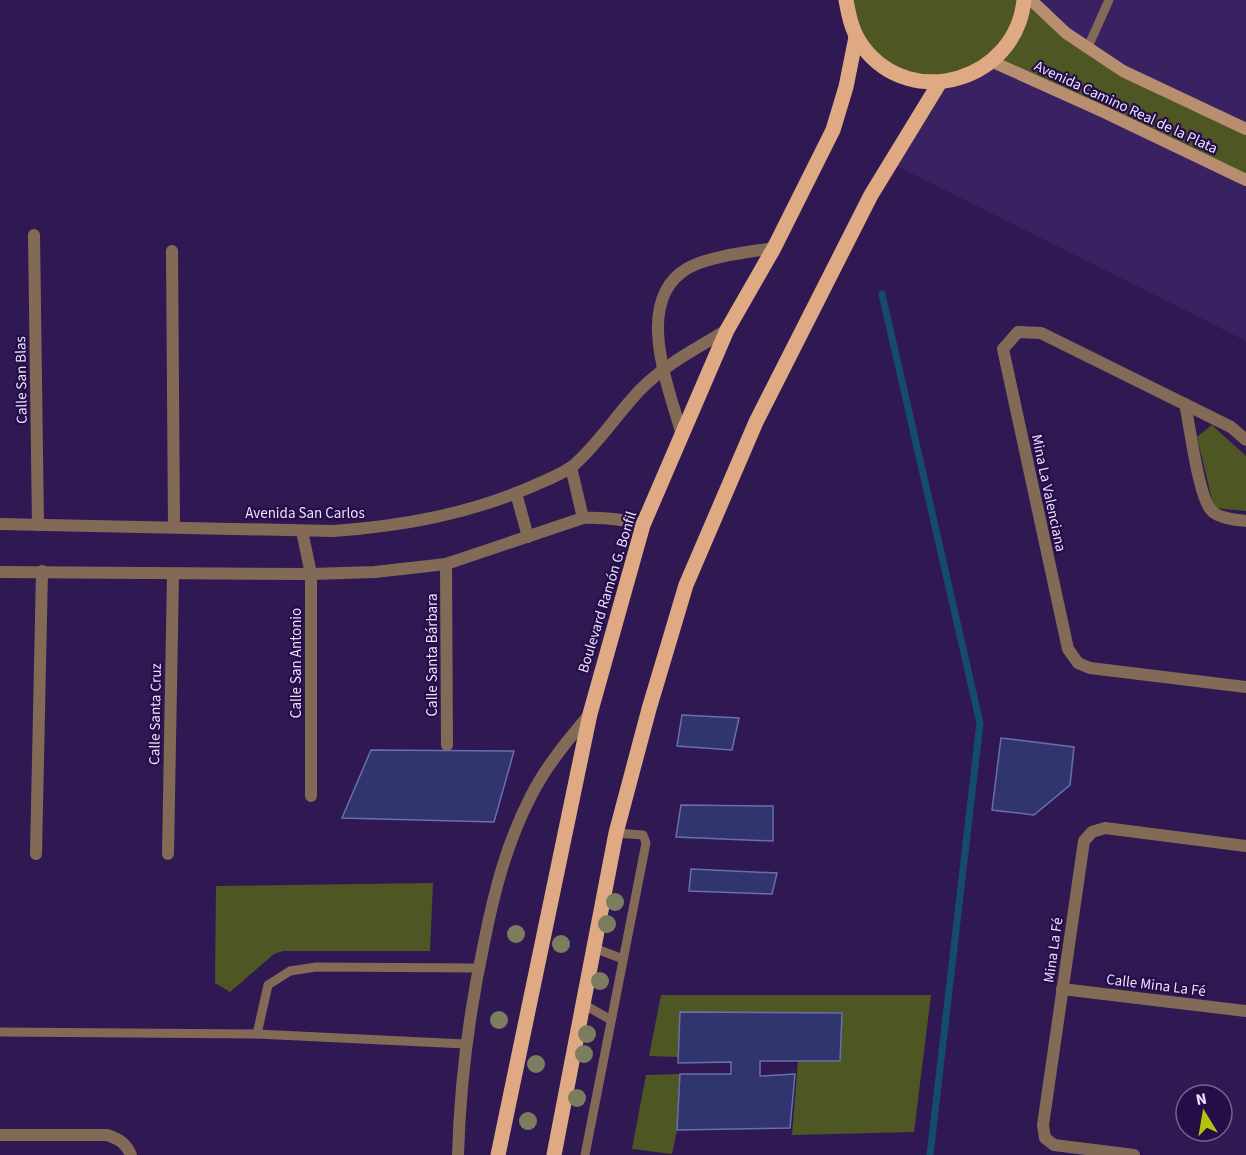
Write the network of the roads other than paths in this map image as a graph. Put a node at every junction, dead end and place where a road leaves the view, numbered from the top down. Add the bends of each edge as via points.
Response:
1 (846, 0) edge
2 (1024, 0) edge
3 (1031, 0) edge
4 (1109, 0) edge
5 (856, 37) junction
6 (1088, 47) junction
7 (993, 62) junction
8 (940, 82) junction
9 (1246, 129) edge
10 (1246, 180) edge
11 (34, 235) dead end
12 (774, 248) junction
13 (172, 251) dead end
14 (727, 330) junction
15 (663, 370) junction
16 (1185, 404) junction
17 (682, 435) junction
18 (1246, 440) edge
19 (572, 467) junction
20 (516, 493) junction
21 (583, 518) junction
22 (1246, 521) edge
23 (0, 524) edge
24 (38, 525) junction
25 (643, 525) junction
26 (174, 527) junction
27 (302, 531) junction
28 (528, 537) junction
29 (446, 564) junction
30 (42, 571) junction
31 (0, 572) edge
32 (173, 574) junction
33 (311, 574) junction
34 (1246, 687) edge
35 (590, 714) junction
36 (447, 745) dead end
37 (311, 796) dead end
38 (616, 832) junction
39 (1246, 846) edge
40 (36, 854) dead end
41 (168, 854) dead end
42 (594, 948) junction
43 (623, 959) junction
44 (478, 968) junction
45 (1062, 989) junction
46 (583, 1004) junction
47 (1246, 1011) edge
48 (611, 1020) junction
49 (0, 1032) edge
50 (257, 1034) junction
51 (465, 1044) junction
52 (0, 1135) edge
53 (497, 1153) edge
54 (131, 1155) edge
55 (458, 1155) edge
56 (554, 1155) edge
57 (585, 1155) edge
58 (1134, 1155) edge

1 - 5 main road
2 - 7 main road via 1011,40
3 - 6 main road, Avenida Camino Real de la Plata via 1066,33
4 - 6 lane
5 - 8 main road via 885,68 912,80
5 - 12 main road, Boulevard Ramón G. Bonfil via 833,130
6 - 9 main road, Avenida Camino Real de la Plata via 1123,71
7 - 8 main road via 968,76
7 - 10 main road, Avenida Camino Real de la Plata
8 - 38 main road via 871,195 756,422 686,585
11 - 24 street, Calle San Blas
12 - 14 main road, Boulevard Ramón G. Bonfil
12 - 15 street via 689,267 675,279 662,298 657,322
13 - 26 street
14 - 15 street, Avenida San Carlos
14 - 17 main road, Boulevard Ramón G. Bonfil
15 - 17 street
15 - 19 street, Avenida San Carlos via 641,389
16 - 18 street via 1232,427
16 - 22 street via 1204,498 1212,512
16 - 34 street, Mina La Valenciana via 1041,333 1018,332 1002,349 1068,649 1078,663 1090,668
17 - 25 main road, Boulevard Ramón G. Bonfil
19 - 20 street, Avenida San Carlos
19 - 21 street
20 - 27 street, Avenida San Carlos via 423,520 381,527
20 - 28 street
21 - 25 street via 624,519
21 - 28 street
23 - 24 street, Avenida San Carlos
24 - 26 street, Avenida San Carlos
25 - 35 main road, Boulevard Ramón G. Bonfil
26 - 27 street, Avenida San Carlos
27 - 33 street, Calle San Antonio
28 - 29 street
29 - 33 street
29 - 36 street, Calle Santa Bárbara
30 - 31 street
30 - 32 street
30 - 40 street
32 - 33 street
32 - 41 street, Calle Santa Cruz
33 - 37 street, Calle San Antonio
35 - 44 street via 556,755 531,796 494,893
35 - 53 main road, Boulevard Ramón G. Bonfil
38 - 42 main road
38 - 43 lane via 643,835 646,843
39 - 45 street, Mina La Fé via 1105,828 1092,832 1084,841
42 - 43 lane
42 - 46 main road
43 - 48 lane
44 - 50 lane via 316,967 290,971 268,985
44 - 51 street
45 - 47 street, Calle Mina La Fé
45 - 58 street, Mina La Fé via 1043,1125 1045,1138 1054,1145
46 - 48 lane
46 - 56 main road
48 - 57 lane
49 - 50 lane
50 - 51 lane
51 - 55 street
52 - 54 street via 107,1135 120,1139

